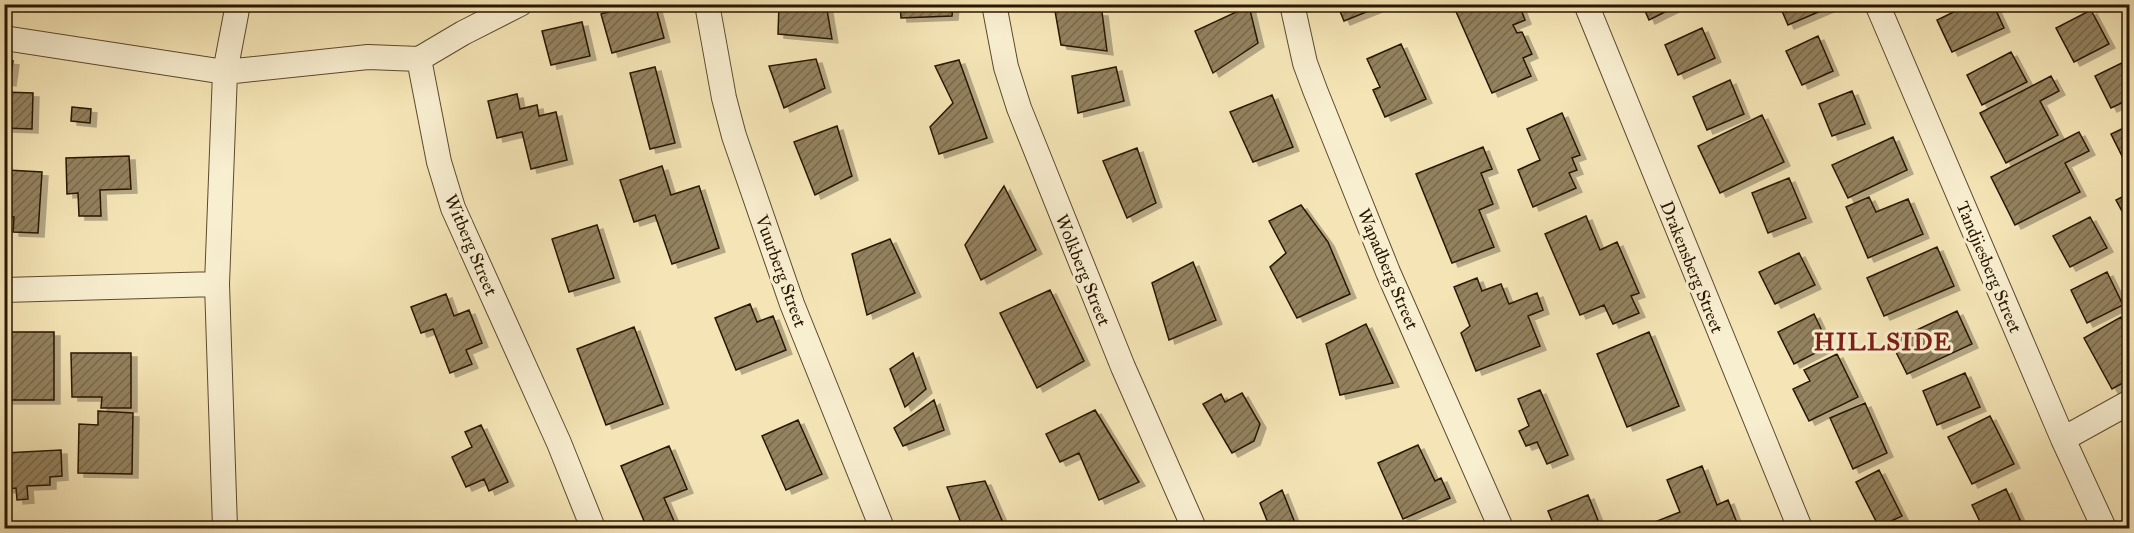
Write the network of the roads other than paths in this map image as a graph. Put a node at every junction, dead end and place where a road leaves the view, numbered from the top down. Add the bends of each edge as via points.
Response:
1 (238, 4) edge
2 (519, 4) edge
3 (707, 4) edge
4 (994, 4) edge
5 (1292, 4) edge
6 (1586, 4) edge
7 (1877, 4) edge
8 (4, 38) edge
9 (419, 59) junction
10 (225, 72) junction
11 (217, 284) junction
12 (4, 290) edge
13 (2130, 402) edge
14 (2063, 439) junction
15 (225, 528) edge
16 (593, 528) edge
17 (882, 528) edge
18 (1194, 528) edge
19 (1501, 528) edge
20 (1800, 528) edge
21 (2104, 528) edge

1 - 10 street
2 - 9 street
3 - 17 street, Vuurberg Street via 734,136 792,304
4 - 18 street, Wolkberg Street via 1006,67 1019,108 1123,367
5 - 19 street, Wapadberg Street via 1315,90 1388,272
6 - 20 street, Drakensberg Street
7 - 14 street, Tandjiesberg Street
8 - 10 street
9 - 10 street via 368,57
9 - 16 street, Witberg Street via 439,162 453,208
10 - 11 street
11 - 12 street
11 - 15 street
13 - 14 street
14 - 21 street, Tandjiesberg Street

